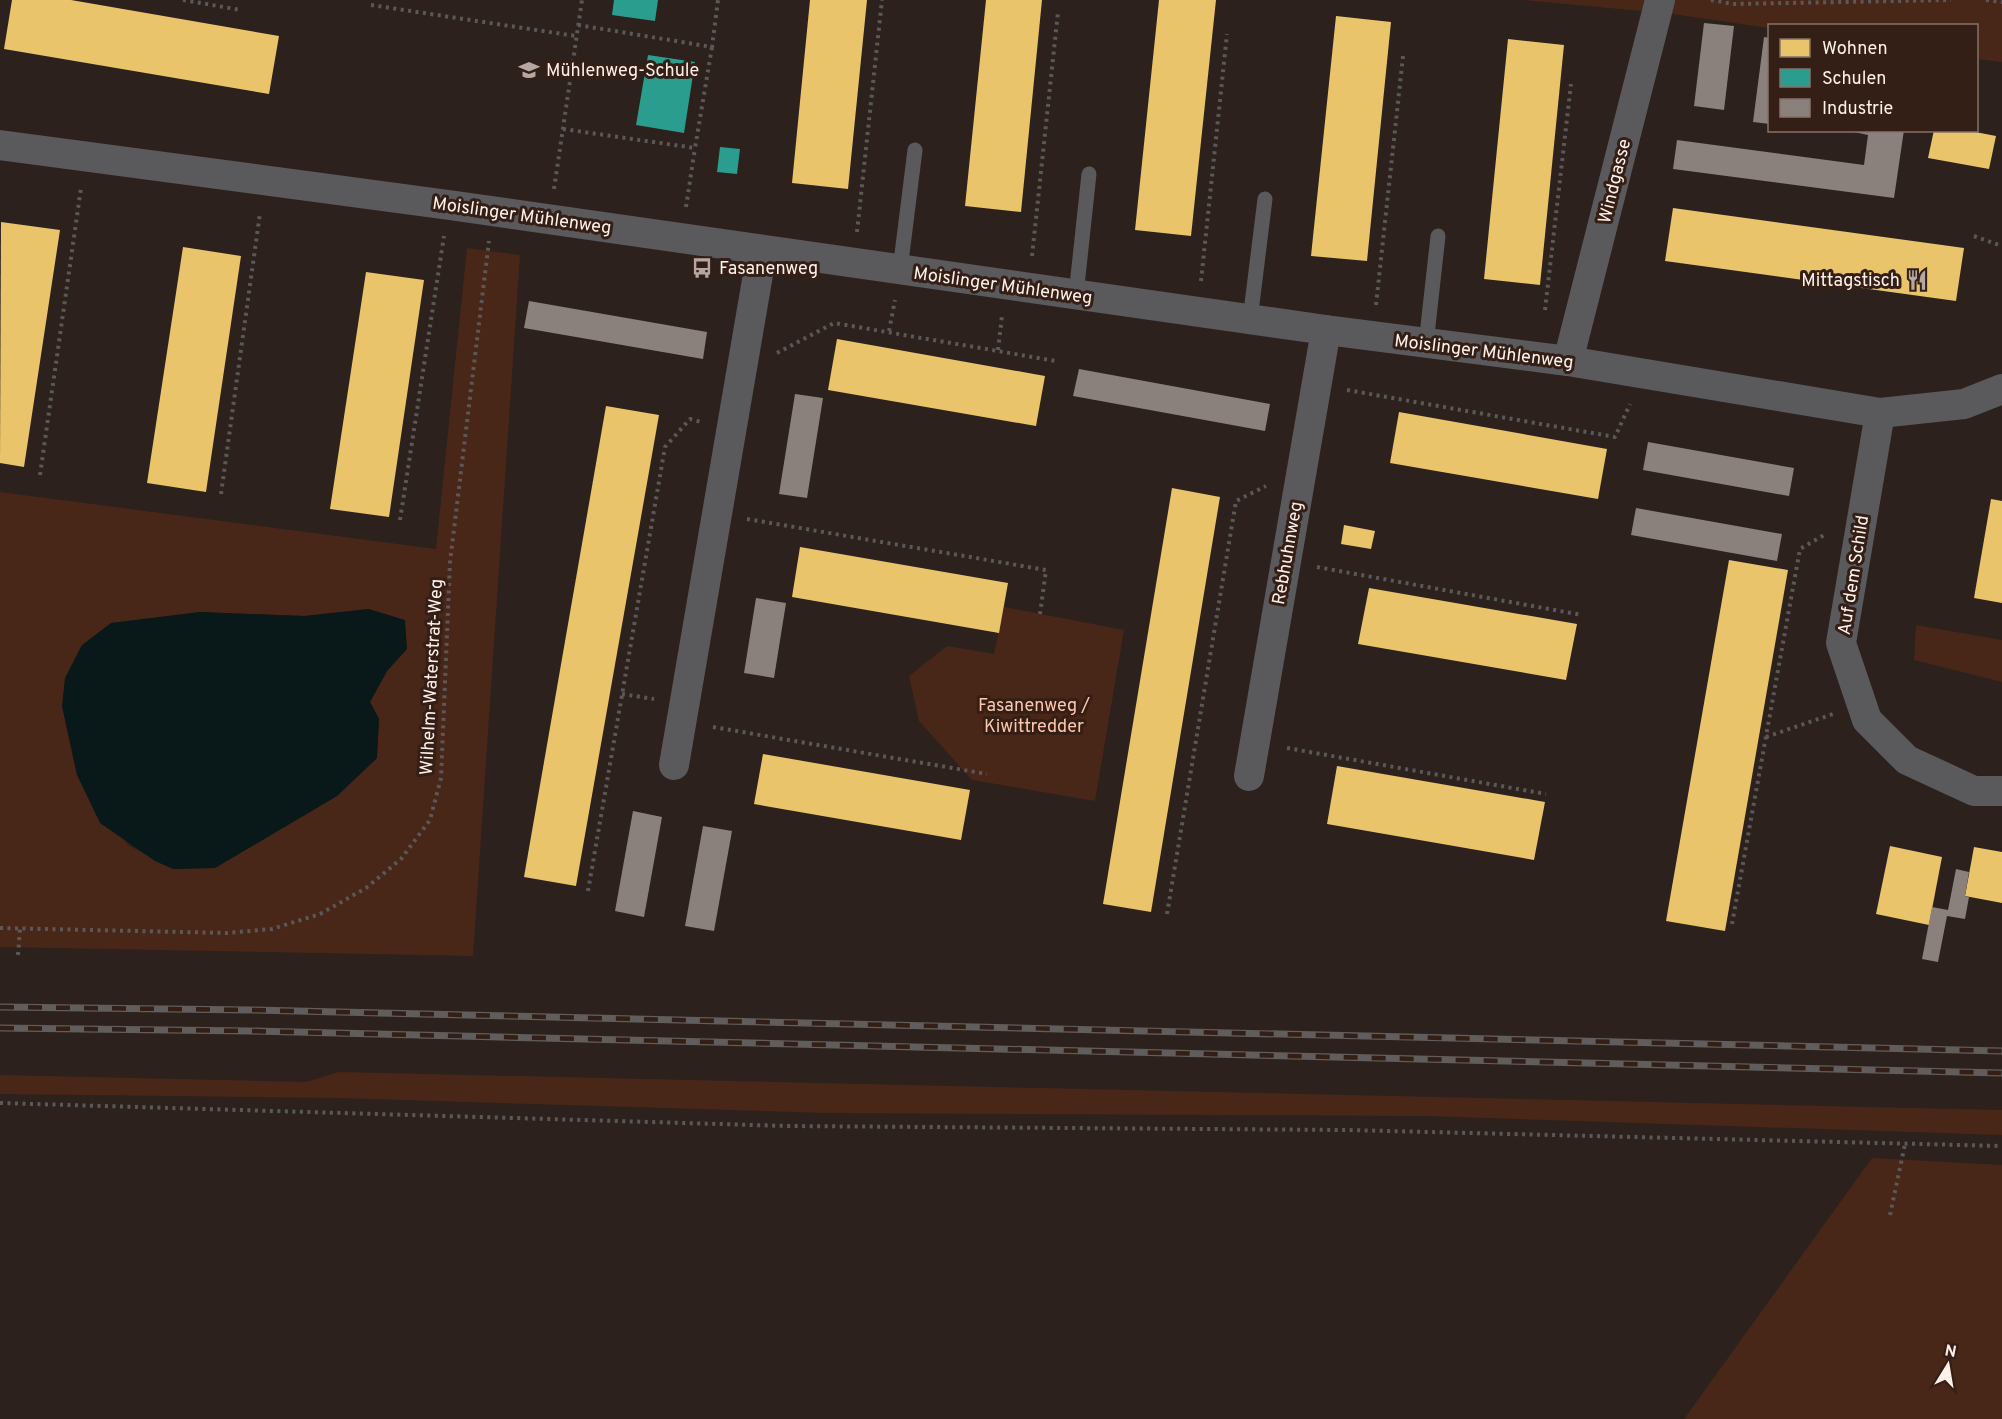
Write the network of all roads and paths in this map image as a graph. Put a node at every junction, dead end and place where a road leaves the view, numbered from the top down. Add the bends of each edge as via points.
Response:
1 (183, 0) edge
2 (582, 0) edge
3 (718, 0) edge
4 (882, 0) edge
5 (1660, 0) edge
6 (1711, 0) edge
7 (1951, 0) edge
8 (1986, 0) edge
9 (2002, 2) edge
10 (371, 5) dead end
11 (241, 10) dead end
12 (1058, 12) dead end
13 (578, 25) junction
14 (1227, 34) dead end
15 (576, 36) junction
16 (712, 47) junction
17 (1402, 56) dead end
18 (1571, 84) dead end
19 (563, 129) junction
20 (0, 145) edge
21 (695, 148) junction
22 (915, 150) dead end
23 (85, 156) junction
24 (1089, 174) dead end
25 (265, 180) junction
26 (1265, 199) dead end
27 (448, 205) junction
28 (492, 211) junction
29 (550, 219) junction
30 (1438, 236) dead end
31 (1974, 236) dead end
32 (681, 239) junction
33 (2002, 246) edge
34 (762, 251) junction
35 (852, 264) junction
36 (900, 270) junction
37 (1028, 289) junction
38 (1076, 295) junction
39 (1196, 312) junction
40 (1250, 320) junction
41 (1326, 330) junction
42 (1371, 336) junction
43 (1426, 344) junction
44 (744, 353) junction
45 (1537, 358) junction
46 (1056, 361) dead end
47 (1568, 361) junction
48 (1645, 374) junction
49 (1316, 385) junction
50 (2002, 389) edge
51 (1880, 413) junction
52 (731, 428) junction
53 (1302, 468) junction
54 (40, 475) dead end
55 (221, 494) dead end
56 (1863, 513) junction
57 (717, 514) junction
58 (400, 520) dead end
59 (1286, 562) junction
60 (1040, 614) dead end
61 (1582, 615) dead end
62 (1862, 705) junction
63 (681, 722) junction
64 (1766, 738) junction
65 (1255, 742) junction
66 (674, 765) dead end
67 (987, 774) dead end
68 (1249, 776) dead end
69 (2002, 791) edge
70 (1546, 794) dead end
71 (588, 891) dead end
72 (1167, 914) dead end
73 (1732, 924) dead end
74 (0, 928) edge
75 (20, 929) junction
76 (18, 955) dead end
77 (0, 1103) edge
78 (1905, 1144) junction
79 (2002, 1146) edge
80 (1890, 1215) dead end

1 - 11 path
2 - 13 path
3 - 16 path
4 - 35 path
5 - 47 street, Windgasse
6 - 7 path via 1733,4
8 - 9 path
10 - 15 path
12 - 37 path
13 - 15 path
13 - 16 path
14 - 39 path
15 - 19 path
16 - 21 path
17 - 42 path
18 - 45 path
19 - 21 path
19 - 29 path
20 - 23 street, Moislinger Mühlenweg
21 - 32 path
22 - 36 lane
23 - 25 street, Moislinger Mühlenweg
23 - 54 path
24 - 38 lane
25 - 27 street, Moislinger Mühlenweg
25 - 55 path
26 - 40 lane
27 - 28 street, Moislinger Mühlenweg
27 - 58 path
28 - 29 street, Moislinger Mühlenweg
28 - 75 path, Wilhelm-Waterstrat-Weg via 450,562 441,778 430,820 400,859 366,888 320,914 272,929 227,933
29 - 32 street, Moislinger Mühlenweg
30 - 43 lane
31 - 33 path
32 - 34 street, Moislinger Mühlenweg
34 - 35 street, Moislinger Mühlenweg
34 - 44 street
35 - 36 street, Moislinger Mühlenweg
36 - 37 street, Moislinger Mühlenweg
37 - 38 street, Moislinger Mühlenweg
38 - 39 street, Moislinger Mühlenweg
39 - 40 street, Moislinger Mühlenweg
40 - 41 street, Moislinger Mühlenweg
41 - 42 street, Moislinger Mühlenweg
41 - 49 street, Rebhuhnweg
42 - 43 street, Moislinger Mühlenweg
43 - 45 street, Moislinger Mühlenweg
44 - 46 path via 768,357 834,323
44 - 52 street
45 - 47 street, Moislinger Mühlenweg
47 - 48 street, Moislinger Mühlenweg
48 - 49 path via 1615,436
48 - 51 street, Moislinger Mühlenweg
49 - 53 street, Rebhuhnweg
50 - 51 street, Moislinger Mühlenweg via 1964,404
51 - 56 street, Auf dem Schild
52 - 57 street
52 - 71 path via 690,419 665,447
53 - 59 street, Rebhuhnweg
53 - 72 path via 1236,501
56 - 62 street, Auf dem Schild via 1841,643
56 - 64 path via 1800,549
57 - 60 path via 1046,570
57 - 63 street
59 - 61 path
59 - 65 street, Rebhuhnweg
62 - 64 path
62 - 69 street, Auf dem Schild via 1867,720 1907,760 1974,791
63 - 66 street
63 - 67 path
64 - 73 path
65 - 68 street, Rebhuhnweg
65 - 70 path
74 - 75 path, Wilhelm-Waterstrat-Weg
75 - 76 path
77 - 78 path via 787,1126 1347,1130
78 - 79 path
78 - 80 path

